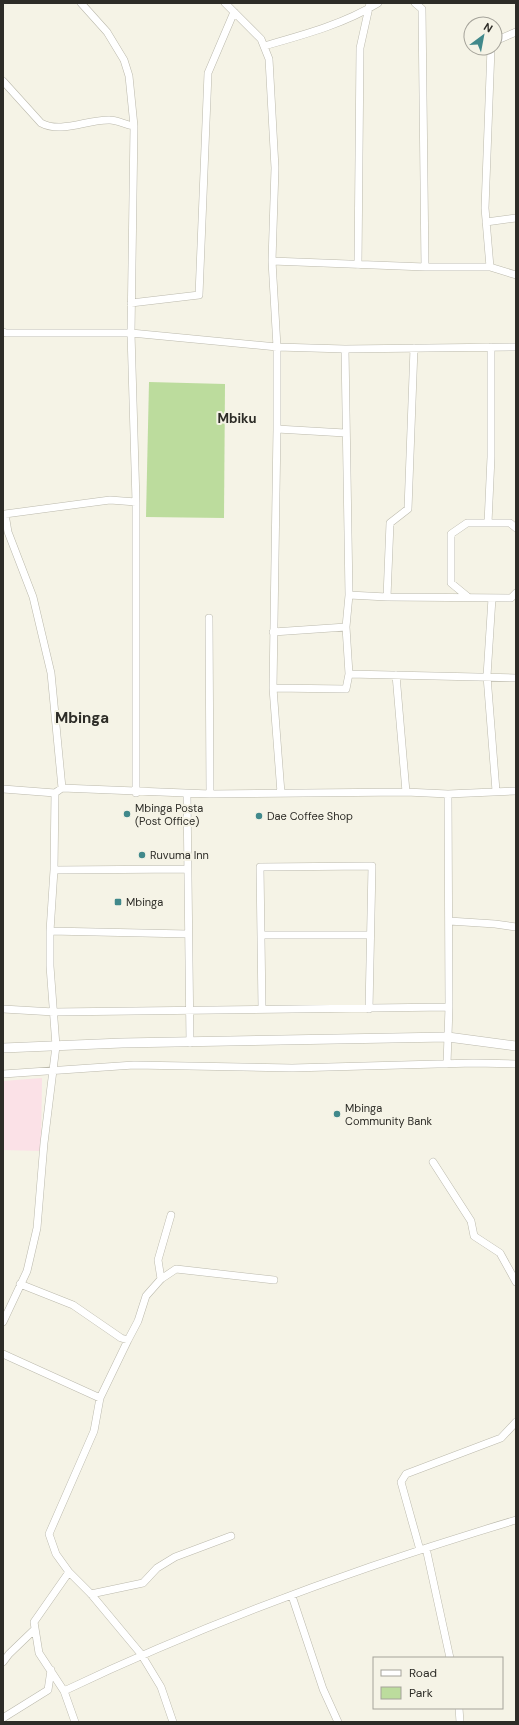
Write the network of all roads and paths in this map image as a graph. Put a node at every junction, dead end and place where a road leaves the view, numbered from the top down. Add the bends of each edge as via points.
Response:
1 (81, 3) edge
2 (225, 3) edge
3 (378, 3) edge
4 (415, 3) edge
5 (369, 6) edge
6 (234, 12) junction
7 (516, 32) edge
8 (503, 38) edge
9 (264, 46) junction
10 (491, 56) edge
11 (3, 82) edge
12 (134, 126) junction
13 (516, 218) edge
14 (486, 222) junction
15 (272, 262) junction
16 (358, 265) junction
17 (425, 267) junction
18 (490, 267) junction
19 (516, 275) edge
20 (131, 303) junction
21 (3, 332) edge
22 (131, 333) junction
23 (276, 347) junction
24 (491, 347) junction
25 (516, 347) edge
26 (414, 348) junction
27 (346, 349) junction
28 (277, 429) junction
29 (345, 433) junction
30 (136, 502) junction
31 (513, 522) edge
32 (488, 523) junction
33 (516, 528) edge
34 (516, 593) edge
35 (348, 595) junction
36 (387, 597) junction
37 (468, 597) junction
38 (492, 598) junction
39 (209, 618) dead end
40 (346, 628) junction
41 (273, 632) junction
42 (350, 674) junction
43 (396, 675) junction
44 (487, 676) junction
45 (516, 678) edge
46 (273, 688) junction
47 (62, 788) junction
48 (3, 789) edge
49 (496, 791) junction
50 (516, 791) edge
51 (406, 792) junction
52 (55, 793) junction
53 (136, 793) junction
54 (281, 793) junction
55 (187, 794) junction
56 (210, 794) junction
57 (448, 794) junction
58 (188, 869) junction
59 (54, 870) junction
60 (449, 921) junction
61 (516, 927) edge
62 (50, 931) junction
63 (188, 934) junction
64 (261, 935) junction
65 (369, 935) junction
66 (449, 1007) junction
67 (3, 1009) edge
68 (262, 1009) junction
69 (369, 1009) junction
70 (188, 1010) junction
71 (54, 1012) junction
72 (448, 1037) junction
73 (190, 1043) junction
74 (56, 1046) junction
75 (516, 1046) edge
76 (3, 1048) edge
77 (447, 1064) junction
78 (516, 1064) edge
79 (53, 1069) junction
80 (3, 1074) edge
81 (433, 1162) dead end
82 (171, 1215) dead end
83 (161, 1279) junction
84 (274, 1280) dead end
85 (516, 1282) edge
86 (20, 1284) junction
87 (3, 1322) edge
88 (128, 1340) junction
89 (3, 1354) edge
90 (100, 1398) junction
91 (516, 1422) edge
92 (516, 1520) edge
93 (231, 1536) dead end
94 (423, 1549) junction
95 (69, 1572) junction
96 (91, 1594) junction
97 (292, 1596) junction
98 (35, 1629) junction
99 (141, 1654) junction
100 (450, 1657) edge
101 (3, 1662) edge
102 (51, 1670) junction
103 (64, 1691) junction
104 (459, 1709) edge
105 (3, 1720) edge
106 (75, 1722) edge
107 (173, 1722) edge
108 (338, 1722) edge
109 (460, 1722) edge

1 - 12 street via 107,32 124,60 130,76
2 - 6 street
3 - 5 street
4 - 17 street via 422,9
5 - 9 street via 310,33
5 - 16 street via 360,48
6 - 9 street
6 - 20 street via 208,73 200,295
7 - 8 street
9 - 15 street via 269,59 275,168
10 - 14 street
11 - 12 street via 42,123 48,126 110,120
12 - 20 street
13 - 14 street
14 - 18 street
15 - 16 street
15 - 23 street
16 - 17 street
17 - 18 street
18 - 19 street
20 - 22 street
21 - 22 street
22 - 23 street
22 - 30 street
23 - 27 street
23 - 28 street
24 - 25 street
24 - 26 street
24 - 32 street
26 - 27 street
26 - 36 street via 408,509 390,523
27 - 29 street
28 - 29 street
28 - 41 street
29 - 35 street
30 - 47 street via 110,500 5,514 8,532 33,597 51,673
30 - 53 street
31 - 32 street
31 - 33 street
32 - 37 street via 467,523 451,534 451,583
34 - 38 street via 511,598
35 - 36 street
35 - 40 street
36 - 37 street
37 - 38 street
38 - 44 street
39 - 56 street
40 - 41 street
40 - 42 street
41 - 46 street
42 - 43 street
42 - 46 street via 346,689
43 - 44 street
43 - 51 street
44 - 45 street
44 - 49 street
46 - 54 street
47 - 52 street
47 - 53 street
48 - 52 street
49 - 50 street
49 - 57 street
51 - 54 street
51 - 57 street
52 - 59 street
53 - 55 street
54 - 56 street
55 - 56 street
55 - 58 street
57 - 60 street
58 - 59 street
58 - 63 street
59 - 62 street
60 - 61 street
60 - 66 street
62 - 63 street
62 - 71 street
63 - 70 street
64 - 65 street
64 - 65 street via 260,867 372,866
64 - 68 street
65 - 69 street
66 - 69 street
66 - 72 street
67 - 71 street
68 - 69 street
68 - 70 street
70 - 71 street
70 - 73 street
71 - 74 street
72 - 73 main road
72 - 75 main road
72 - 77 street
73 - 74 main road
74 - 76 main road
74 - 79 street
77 - 78 street
77 - 79 street via 292,1068 134,1065
79 - 80 street
79 - 86 street via 37,1228 27,1271
81 - 85 street via 471,1221 474,1236 500,1253
82 - 83 street via 158,1260
83 - 84 street via 176,1269
83 - 88 street via 146,1296
86 - 87 street
86 - 88 street via 73,1305 121,1338
88 - 90 street
89 - 90 street
90 - 95 street via 94,1431 49,1534 56,1554
91 - 94 street via 501,1438 406,1474 401,1482
92 - 94 street
93 - 96 street via 175,1557 157,1568 143,1583
94 - 97 street
94 - 100 street
95 - 96 street
95 - 98 street via 34,1622
96 - 99 street
97 - 99 street
97 - 108 street via 323,1689
98 - 101 street
98 - 102 street via 39,1653
99 - 103 street
99 - 107 street via 161,1687
102 - 103 street
102 - 105 street via 48,1690
103 - 106 street
104 - 109 street

